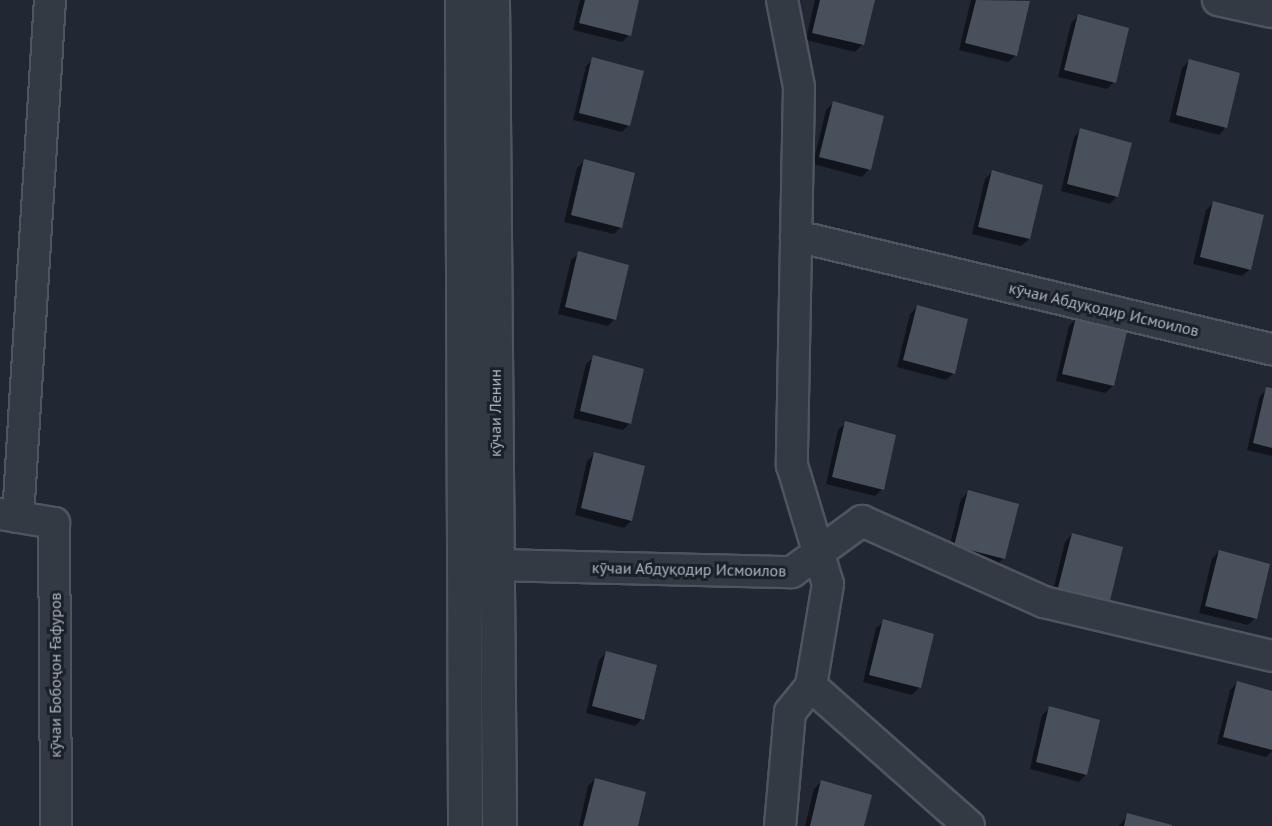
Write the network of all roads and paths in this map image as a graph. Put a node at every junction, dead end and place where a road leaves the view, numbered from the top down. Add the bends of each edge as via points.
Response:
1 (50, 0) edge
2 (462, 0) edge
3 (492, 0) edge
4 (782, 0) edge
5 (1218, 0) edge
6 (1272, 12) edge
7 (478, 209) junction
8 (796, 236) junction
9 (1272, 348) edge
10 (9, 515) edge
11 (820, 553) junction
12 (496, 565) junction
13 (463, 568) junction
14 (1272, 656) edge
15 (811, 686) junction
16 (56, 826) edge
17 (465, 826) edge
18 (499, 826) edge
19 (780, 826) edge
20 (969, 826) edge

1 - 10 street
2 - 7 street, кӯчаи Ленин
3 - 7 street, кӯчаи Ленин
4 - 8 street via 799,87
5 - 6 street
7 - 12 street, кӯчаи Ленин
7 - 13 street, кӯчаи Ленин
8 - 9 street, кӯчаи Абдуқодир Исмоилов
8 - 11 street via 792,465
10 - 16 street, кӯчаи Бобоҷон Ғафуров via 54,523
11 - 12 street, кӯчаи Абдуқодир Исмоилов via 792,572
11 - 14 street, кӯчаи Абдуқодир Исмоилов via 862,521 1044,602
11 - 15 street via 828,584
12 - 13 street, кӯчаи Абдуқодир Исмоилов
12 - 18 street, кӯчаи Ленин
13 - 17 street, кӯчаи Ленин
15 - 19 street via 790,712
15 - 20 street

